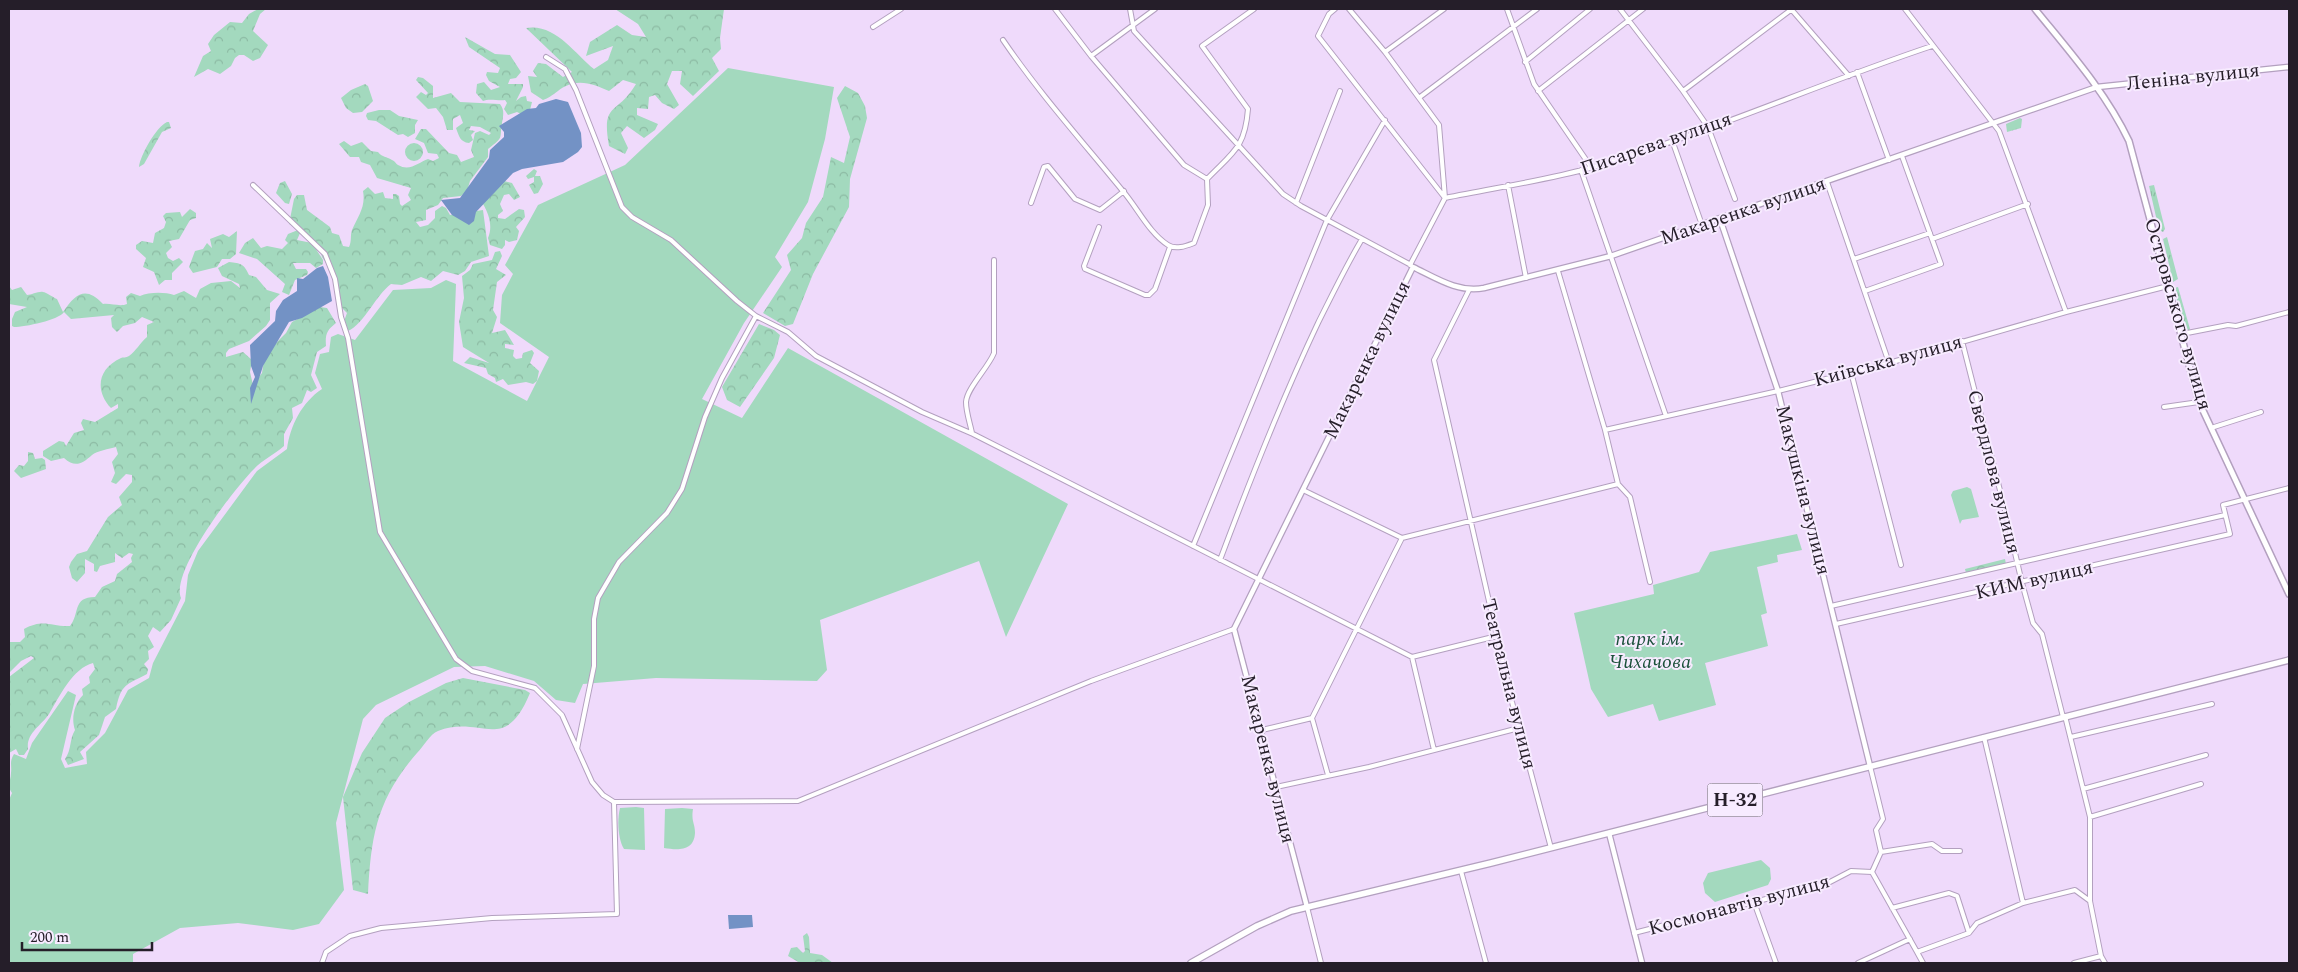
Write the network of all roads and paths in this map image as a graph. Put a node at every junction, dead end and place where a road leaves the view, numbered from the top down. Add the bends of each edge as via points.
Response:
1 (901, 9) edge
2 (1055, 9) edge
3 (1130, 9) edge
4 (1154, 9) edge
5 (1254, 9) edge
6 (1335, 9) edge
7 (1349, 9) edge
8 (1444, 9) edge
9 (1507, 9) edge
10 (1537, 9) edge
11 (1590, 9) edge
12 (1620, 9) edge
13 (1643, 9) edge
14 (1791, 9) edge
15 (1905, 9) edge
16 (2035, 9) edge
17 (1629, 19) junction
18 (1134, 24) junction
19 (1514, 26) junction
20 (873, 28) dead end
21 (1003, 40) dead end
22 (1932, 46) junction
23 (1385, 52) junction
24 (1091, 56) junction
25 (546, 57) dead end
26 (1525, 62) junction
27 (2289, 67) edge
28 (1857, 72) junction
29 (1849, 76) junction
30 (2097, 87) junction
31 (1538, 90) junction
32 (1340, 91) dead end
33 (1683, 91) junction
34 (1420, 97) junction
35 (1385, 120) junction
36 (1995, 124) junction
37 (1708, 127) junction
38 (1672, 140) junction
39 (1240, 146) junction
40 (1902, 156) junction
41 (1889, 160) junction
42 (1591, 167) junction
43 (1580, 170) junction
44 (1207, 179) junction
45 (1827, 182) junction
46 (253, 185) dead end
47 (1508, 185) junction
48 (1124, 191) junction
49 (1445, 198) junction
50 (1735, 199) dead end
51 (1031, 203) dead end
52 (1296, 203) junction
53 (2028, 204) junction
54 (1720, 219) junction
55 (1327, 220) junction
56 (1702, 225) junction
57 (1099, 227) dead end
58 (1930, 233) junction
59 (1362, 238) junction
60 (1932, 239) junction
61 (1170, 247) junction
62 (1611, 256) junction
63 (1854, 259) junction
64 (994, 260) dead end
65 (1411, 266) junction
66 (1558, 271) junction
67 (1526, 278) junction
68 (2168, 286) junction
69 (1469, 290) junction
70 (1865, 291) junction
71 (2066, 312) junction
72 (2289, 312) edge
73 (756, 316) junction
74 (2182, 334) junction
75 (1962, 340) junction
76 (1889, 363) junction
77 (1851, 372) junction
78 (1778, 391) junction
79 (2199, 402) junction
80 (2164, 407) dead end
81 (2261, 412) dead end
82 (1666, 416) junction
83 (2210, 428) junction
84 (1605, 430) junction
85 (972, 433) junction
86 (1618, 484) junction
87 (2289, 488) edge
88 (1303, 490) junction
89 (2245, 499) junction
90 (2225, 515) junction
91 (1471, 520) junction
92 (1402, 538) junction
93 (1193, 546) junction
94 (1220, 560) junction
95 (1901, 564) dead end
96 (2017, 564) junction
97 (1259, 580) junction
98 (1650, 582) dead end
99 (2022, 583) junction
100 (2289, 594) edge
101 (1832, 606) junction
102 (1836, 624) junction
103 (1357, 627) junction
104 (1234, 629) junction
105 (1497, 636) junction
106 (1412, 657) junction
107 (2289, 660) edge
108 (2212, 704) dead end
109 (2064, 717) junction
110 (1312, 718) junction
111 (1519, 728) junction
112 (1262, 730) junction
113 (1984, 737) junction
114 (2070, 737) junction
115 (577, 749) junction
116 (1434, 750) junction
117 (2206, 755) dead end
118 (1870, 766) junction
119 (1328, 775) junction
120 (2201, 784) dead end
121 (1276, 787) junction
122 (2083, 789) junction
123 (614, 802) junction
124 (2090, 817) junction
125 (1609, 832) junction
126 (1551, 848) junction
127 (1960, 851) dead end
128 (1881, 852) junction
129 (1461, 871) junction
130 (1872, 872) junction
131 (2090, 901) junction
132 (1754, 902) junction
133 (2023, 903) junction
134 (1307, 907) junction
135 (1892, 908) junction
136 (1634, 933) junction
137 (1969, 933) junction
138 (1910, 939) junction
139 (1917, 952) junction
140 (2101, 956) junction
141 (322, 963) edge
142 (1191, 963) edge
143 (1320, 963) edge
144 (1486, 963) edge
145 (1642, 963) edge
146 (1776, 963) edge
147 (1858, 963) edge
148 (1923, 963) edge
149 (2074, 963) edge
150 (2104, 963) edge

1 - 20 street
2 - 24 street
3 - 18 street
4 - 18 street
5 - 39 street via 1202,46 1248,109 1246,131
6 - 35 street via 1318,36
7 - 23 street
8 - 23 street
9 - 19 street
10 - 19 street
11 - 26 street
12 - 17 street
13 - 17 street
14 - 29 street
14 - 33 street
15 - 22 street
16 - 30 main road, Островського вулиця
17 - 31 street
17 - 33 street
18 - 24 street
18 - 39 street via 1134,31
19 - 26 street
19 - 34 street
21 - 48 street via 1076,136
22 - 28 street, Писарєва вулиця
22 - 36 street
23 - 34 street
24 - 44 street via 1184,165
25 - 73 street via 565,69 576,90 622,207 632,217 672,240
26 - 31 street
27 - 30 street, Леніна вулиця
28 - 29 street, Писарєва вулиця
28 - 41 street
29 - 37 street, Писарєва вулиця
30 - 36 street, Макаренка вулиця
30 - 68 main road, Островського вулиця via 2129,141
31 - 42 street
32 - 52 street
33 - 37 street
34 - 49 street via 1439,125
35 - 49 street
35 - 55 street
36 - 40 street, Макаренка вулиця
36 - 53 street
37 - 38 street, Писарєва вулиця
37 - 50 street
38 - 42 street, Писарєва вулиця
38 - 56 street
39 - 44 street
39 - 52 street via 1283,194
40 - 41 street, Макаренка вулиця
40 - 58 street
41 - 45 street, Макаренка вулиця
42 - 43 street, Писарєва вулиця
43 - 47 street, Писарєва вулиця
43 - 62 street
44 - 61 street via 1208,205 1194,243 1180,248
45 - 54 street, Макаренка вулиця
45 - 63 street
46 - 115 street via 325,254 335,279 380,532 456,660 472,671 535,688 562,715
47 - 49 street, Писарєва вулиця
47 - 67 street
48 - 51 street via 1100,210 1075,199 1048,166 1044,167
48 - 61 street via 1157,236
49 - 65 street
52 - 55 street
53 - 60 street
53 - 71 street
54 - 56 street, Макаренка вулиця
54 - 78 street, Макушкіна вулиця
55 - 59 street
55 - 93 street
56 - 62 street, Макаренка вулиця
57 - 61 street via 1085,269 1145,295 1155,289
58 - 60 street
58 - 63 street
59 - 65 street
59 - 94 street via 1296,369 1253,470
60 - 70 street via 1941,264
62 - 66 street, Макаренка вулиця
62 - 82 street
63 - 70 street
64 - 85 street via 994,353 968,395 967,410
65 - 69 street, Макаренка вулиця via 1454,287
65 - 88 street, Макаренка вулиця
66 - 67 street, Макаренка вулиця
66 - 84 street
67 - 69 street, Макаренка вулиця
68 - 71 street, Київська вулиця
68 - 74 main road, Островського вулиця
69 - 91 street, Театральна вулиця via 1434,360
70 - 76 street
71 - 75 street, Київська вулиця
72 - 74 street via 2236,326
73 - 85 street via 788,332 816,356 839,370
73 - 115 street via 705,417 682,490 667,513 619,562 598,598 594,619 594,666
74 - 79 main road, Островського вулиця
75 - 76 street, Київська вулиця
75 - 96 street, Свердлова вулиця
76 - 77 street, Київська вулиця
77 - 78 street, Київська вулиця
77 - 95 street
78 - 82 street, Київська вулиця
78 - 101 street, Макушкіна вулиця
79 - 80 street
79 - 83 main road, Островського вулиця
81 - 83 street
82 - 84 street, Київська вулиця
83 - 89 main road, Островського вулиця
84 - 86 street
85 - 93 street
86 - 91 street
86 - 98 street via 1630,497
87 - 89 street
88 - 92 street
88 - 97 street, Макаренка вулиця
89 - 90 street via 2223,505
89 - 100 main road, Островського вулиця
90 - 96 street, КИМ вулиця
90 - 99 street, КИМ вулиця via 2230,534
91 - 92 street
91 - 105 street, Театральна вулиця
92 - 103 street
93 - 94 street
94 - 97 street
96 - 99 street, Свердлова вулиця
96 - 101 street, КИМ вулиця
97 - 103 street
97 - 104 street, Макаренка вулиця
99 - 102 street, КИМ вулиця
99 - 109 street, Свердлова вулиця via 2033,623 2042,634
101 - 102 street, Макушкіна вулиця
102 - 118 street, Макушкіна вулиця
103 - 106 street
103 - 110 street
104 - 112 street, Макаренка вулиця
104 - 123 street via 1091,681 798,801
105 - 106 street
105 - 111 street, Театральна вулиця
106 - 116 street
107 - 109 main road, Н-32
108 - 114 street
109 - 113 main road, Н-32
109 - 114 street, Свердлова вулиця
110 - 112 street
110 - 119 street
111 - 116 street
111 - 126 street, Театральна вулиця
112 - 121 street, Макаренка вулиця
113 - 118 main road, Н-32
113 - 133 street
114 - 122 street, Свердлова вулиця
115 - 123 street via 592,782
116 - 119 street
117 - 122 street
118 - 125 main road, Н-32
118 - 128 street via 1883,819 1876,830
119 - 121 street
120 - 124 street
121 - 134 street, Макаренка вулиця
122 - 124 street, Свердлова вулиця
123 - 141 street via 617,914 492,918 381,928 350,936 326,952
124 - 131 street, Свердлова вулиця
125 - 126 main road, Н-32
125 - 136 street
126 - 129 main road, Н-32
127 - 128 street via 1942,851 1932,844
128 - 130 street
129 - 134 main road, Н-32
129 - 144 street
130 - 132 street, Космонавтів вулиця via 1852,871 1828,883
130 - 135 street
131 - 133 street via 2075,890
131 - 140 street, Свердлова вулиця
132 - 136 street, Космонавтів вулиця
132 - 146 street
133 - 137 street via 1977,923
134 - 142 main road, Н-32 via 1257,926
134 - 143 street, Макаренка вулиця
135 - 137 street via 1949,893 1957,896
135 - 138 street
136 - 145 street
137 - 139 street
138 - 139 street
138 - 147 street
139 - 148 street
140 - 149 street
140 - 150 street, Свердлова вулиця

